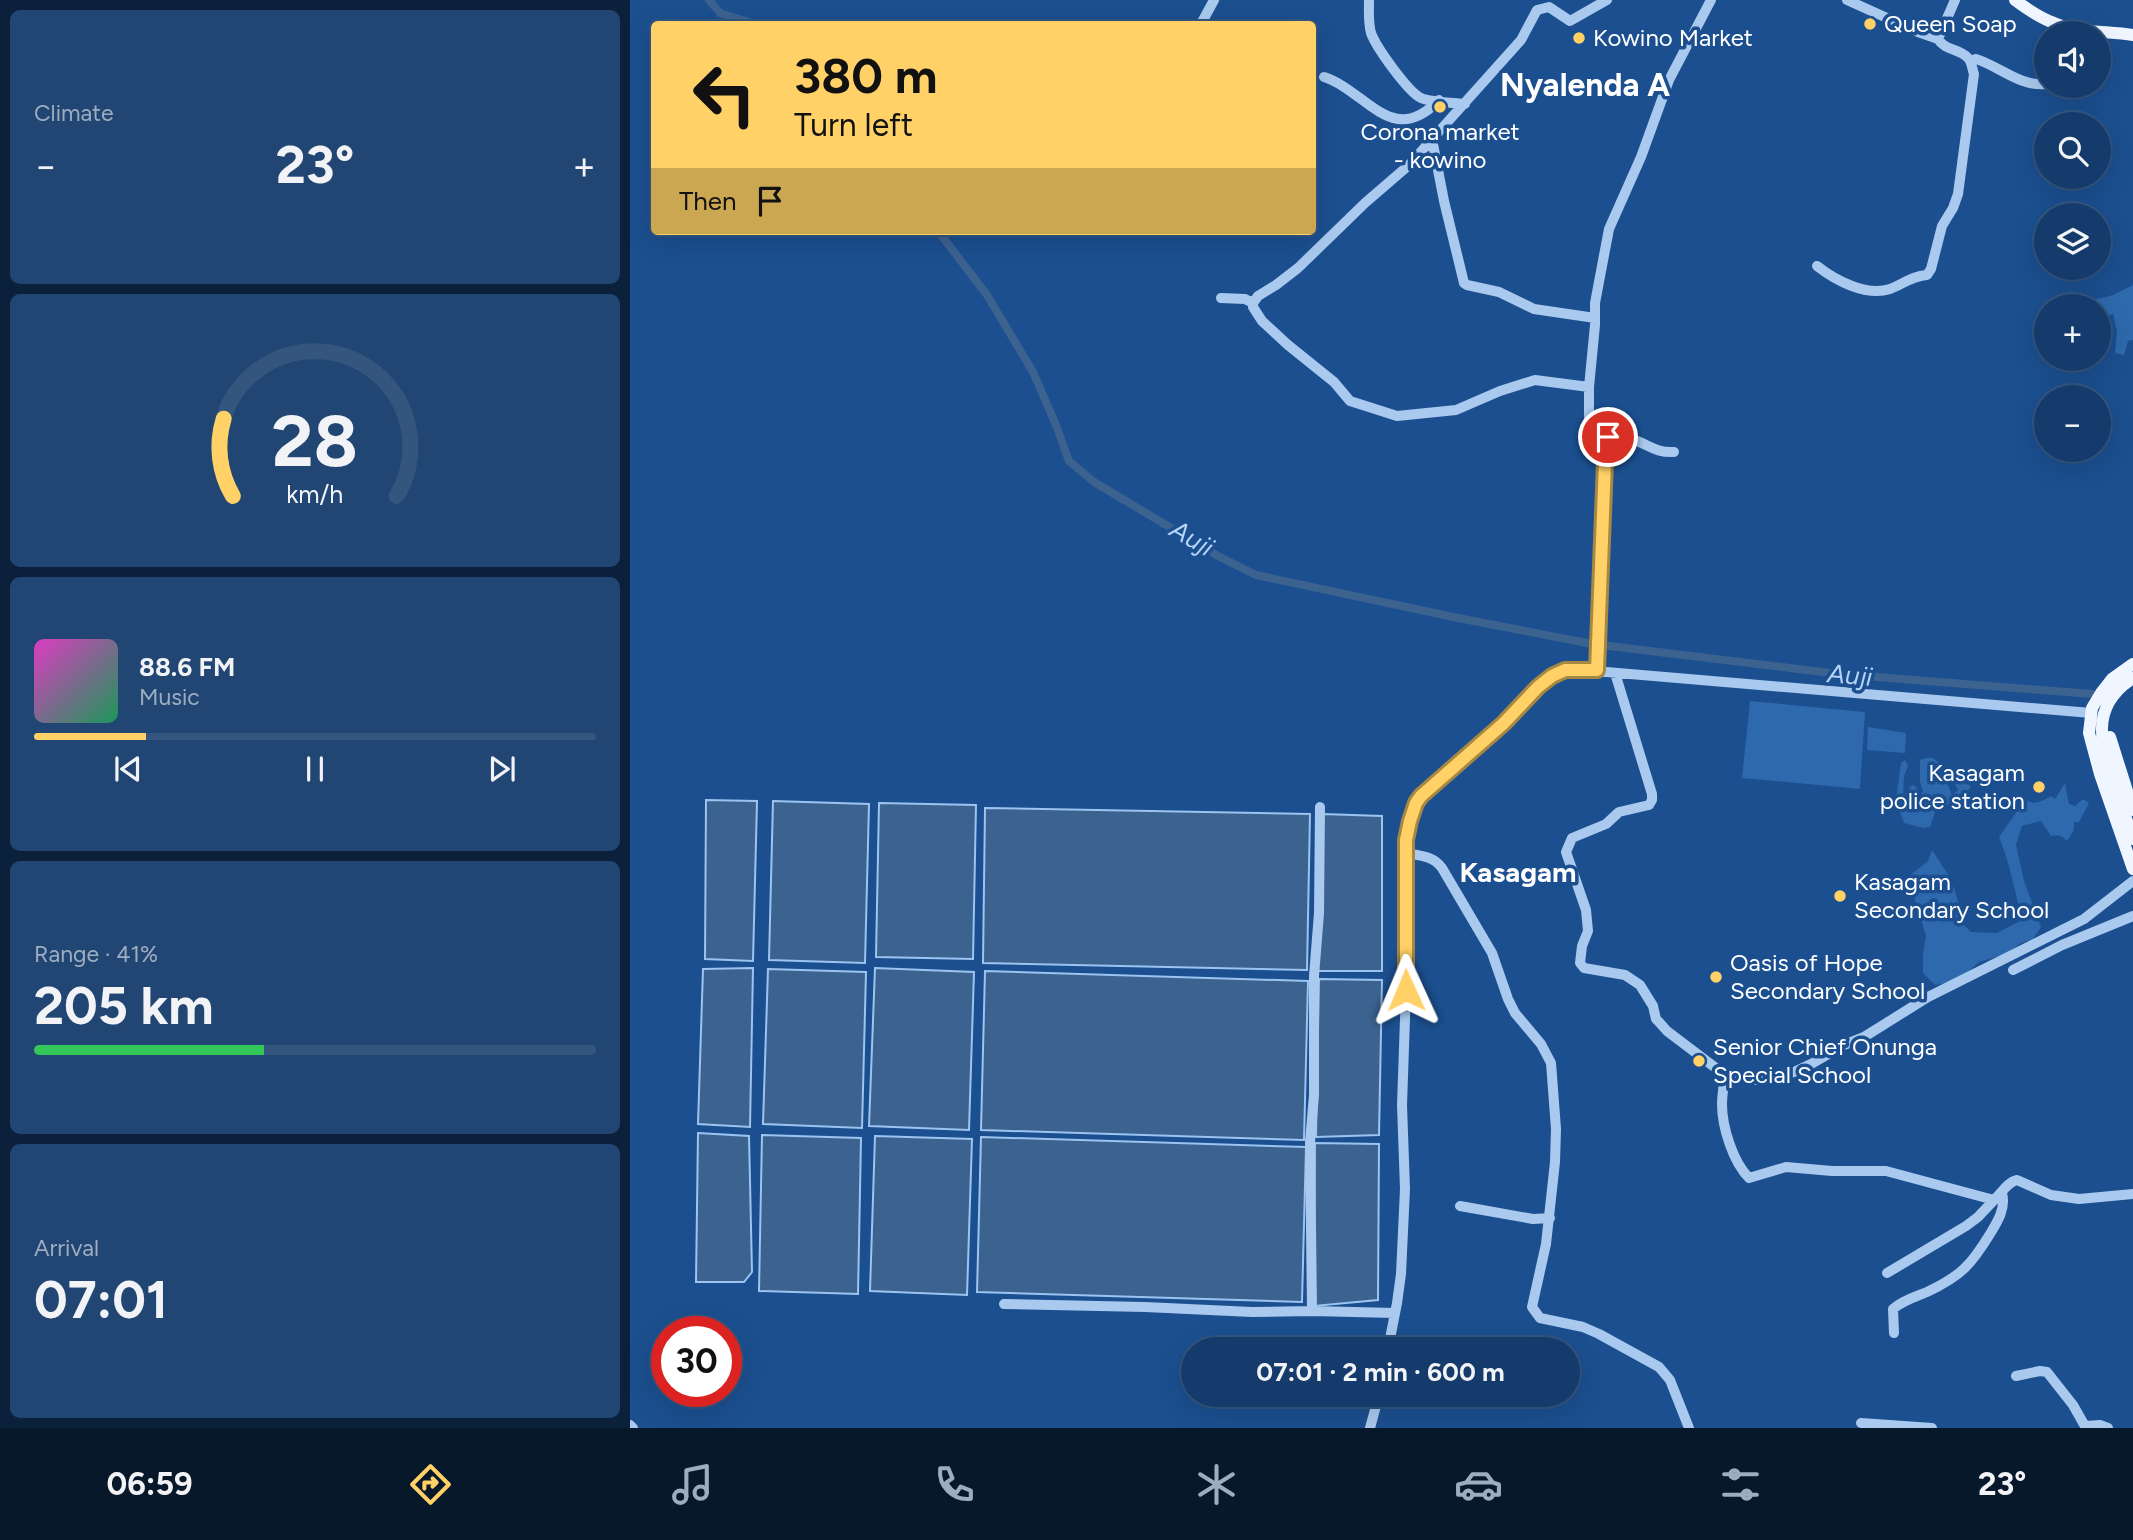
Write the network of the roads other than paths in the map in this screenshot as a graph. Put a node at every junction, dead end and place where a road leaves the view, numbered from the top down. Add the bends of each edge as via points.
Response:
1 (1214, 0) edge
2 (1368, 0) edge
3 (1607, 0) edge
4 (1711, 0) edge
5 (1847, 0) edge
6 (1955, 0) edge
7 (2016, 0) edge
8 (1203, 21) edge
9 (2133, 35) edge
10 (1938, 39) junction
11 (1971, 61) junction
12 (1324, 77) dead end
13 (2034, 84) edge
14 (1439, 100) junction
15 (1465, 104) junction
16 (1432, 139) junction
17 (1817, 266) dead end
18 (1222, 298) dead end
19 (1253, 303) junction
20 (1595, 318) junction
21 (1588, 387) junction
22 (1606, 436) junction
23 (1675, 452) dead end
24 (2133, 664) edge
25 (1597, 670) junction
26 (1615, 673) junction
27 (2133, 678) edge
28 (2133, 687) edge
29 (2091, 713) junction
30 (1320, 807) dead end
31 (2133, 810) edge
32 (2132, 836) edge
33 (1407, 853) junction
34 (2133, 869) edge
35 (2133, 881) edge
36 (2133, 916) edge
37 (2013, 970) dead end
38 (1725, 1076) junction
39 (2133, 1195) edge
40 (1998, 1197) junction
41 (1460, 1206) dead end
42 (1550, 1219) junction
43 (1887, 1273) dead end
44 (1004, 1304) dead end
45 (1312, 1311) junction
46 (1395, 1313) junction
47 (1894, 1333) dead end
48 (1390, 1337) edge
49 (2016, 1376) dead end
50 (1376, 1407) edge
51 (1861, 1423) dead end
52 (2086, 1427) edge
53 (1370, 1428) edge
54 (1689, 1428) edge
55 (1932, 1428) edge
56 (2108, 1428) edge

1 - 8 street
2 - 14 street via 1371,33 1387,61 1419,97
3 - 15 street via 1570,21 1549,7 1533,6 1521,40
4 - 20 street via 1668,80 1609,229
5 - 10 street
6 - 10 street
7 - 9 main road via 2056,24
10 - 11 street
11 - 13 street via 1988,63
11 - 17 street via 1974,75 1958,194 1942,226 1927,275 1878,290 1847,284
12 - 14 street via 1394,119 1421,116
14 - 15 street
15 - 16 street
16 - 19 street via 1392,182
16 - 20 street via 1464,283 1499,292 1534,309
18 - 19 street
19 - 21 street via 1262,321 1334,382 1345,397 1397,416 1456,410 1535,380
20 - 21 street
21 - 22 street via 1589,432
22 - 23 street
22 - 25 street
24 - 29 main road via 2112,679
25 - 26 street
25 - 33 street via 1565,670 1552,676 1421,796 1410,821
26 - 29 street
26 - 38 street via 1653,793 1649,804 1619,812 1606,824 1573,838 1566,852 1586,910 1588,931 1580,963 1584,968 1625,975 1640,985 1667,1031
27 - 32 main road via 2108,704 2101,730 2106,760
28 - 31 main road via 2112,710 2109,734
29 - 34 main road via 2089,733 2100,774
30 - 45 street via 1310,1142
33 - 42 street via 1431,858 1442,868 1492,953 1507,999 1551,1063 1556,1129
33 - 46 street via 1405,1189
35 - 38 street via 2084,919 1928,997 1864,1037 1794,1072 1769,1080
36 - 37 street
38 - 40 street via 1722,1105 1728,1142 1749,1178 1786,1167 1886,1171
39 - 40 street via 2079,1199 2051,1195 2017,1180 2008,1183
40 - 43 street via 1966,1226
40 - 47 street via 2004,1202 2002,1211 1973,1261 1952,1279 1893,1309
41 - 42 street
42 - 54 street via 1532,1301 1535,1313 1551,1322 1583,1327 1659,1367 1670,1380
44 - 45 street
45 - 46 street
46 - 48 street
49 - 52 street via 2047,1372
50 - 53 street
51 - 55 street
52 - 56 street

